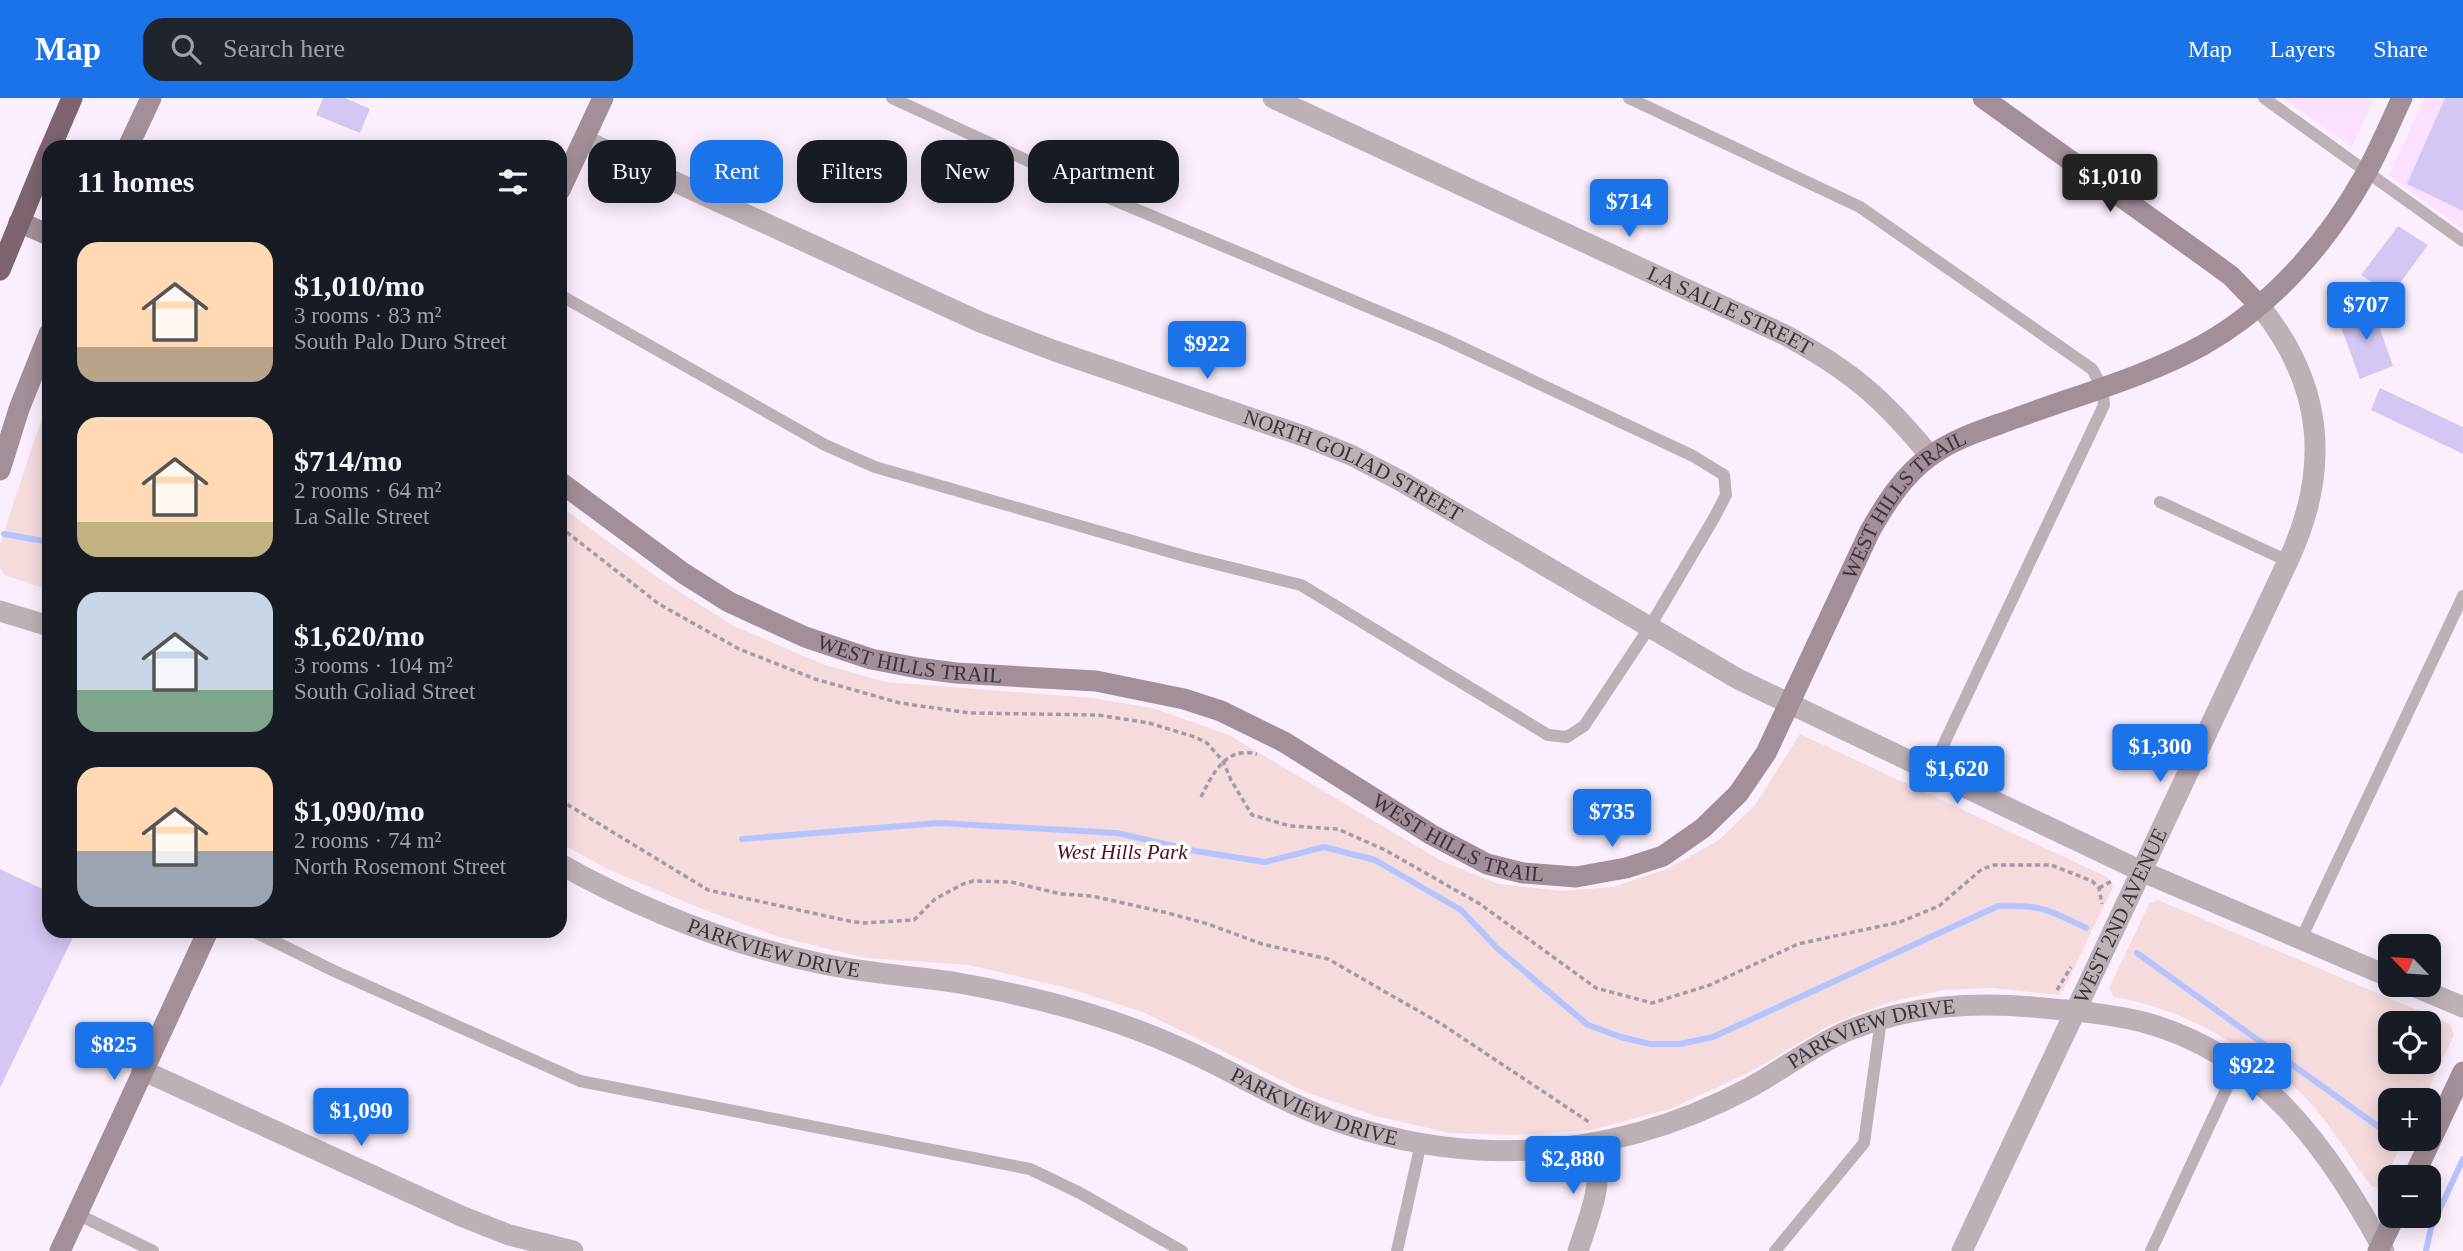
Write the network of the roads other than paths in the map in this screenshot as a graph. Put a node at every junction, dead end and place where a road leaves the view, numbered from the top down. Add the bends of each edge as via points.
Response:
1 (72, 98) edge
2 (151, 98) edge
3 (603, 98) edge
4 (892, 98) edge
5 (1273, 98) edge
6 (1629, 98) edge
7 (1983, 98) edge
8 (2264, 98) edge
9 (2402, 98) edge
10 (54, 140) edge
11 (131, 140) edge
12 (584, 141) junction
13 (42, 168) edge
14 (2367, 172) junction
15 (567, 176) edge
16 (19, 222) junction
17 (42, 232) edge
18 (2463, 241) edge
19 (0, 270) edge
20 (567, 299) edge
21 (2259, 305) junction
22 (42, 352) edge
23 (2102, 387) junction
24 (1930, 456) junction
25 (0, 470) edge
26 (567, 487) edge
27 (2160, 502) dead end
28 (2288, 561) junction
29 (2463, 596) edge
30 (0, 611) edge
31 (42, 624) edge
32 (1649, 628) junction
33 (1791, 705) junction
34 (1931, 771) junction
35 (567, 868) edge
36 (2141, 871) junction
37 (205, 938) edge
38 (267, 938) edge
39 (2301, 939) junction
40 (2378, 972) edge
41 (2441, 998) edge
42 (2463, 1007) edge
43 (2076, 1011) junction
44 (1881, 1020) junction
45 (2237, 1066) junction
46 (142, 1070) junction
47 (2463, 1072) edge
48 (1595, 1134) junction
49 (1421, 1143) junction
50 (2419, 1165) edge
51 (77, 1214) junction
52 (2390, 1228) edge
53 (2381, 1249) edge
54 (60, 1251) edge
55 (153, 1251) edge
56 (573, 1251) edge
57 (1182, 1251) edge
58 (1397, 1251) edge
59 (1578, 1251) edge
60 (1776, 1251) edge
61 (1962, 1251) edge
62 (2151, 1251) edge

1 - 10 highway
2 - 11 street
3 - 12 street
4 - 32 lane via 1102,195 1442,338 1693,456 1724,475 1726,495
5 - 24 street, LA SALLE STREET via 1816,351 1871,391
6 - 23 lane via 1860,207 2092,369
7 - 21 street via 2231,276
8 - 14 lane
9 - 14 street, WEST HILLS TRAIL
12 - 15 street
12 - 32 street, NORTH GOLIAD STREET via 980,322 1351,455
13 - 16 highway
14 - 18 lane
14 - 21 street, WEST HILLS TRAIL via 2332,229
16 - 17 street
16 - 19 highway
20 - 32 lane via 825,446 874,467 1301,585 1548,735 1567,737 1584,726
21 - 23 street, WEST HILLS TRAIL via 2203,344
21 - 28 street, WEST 2ND AVENUE via 2287,343 2312,414 2313,491
22 - 25 street
23 - 24 street, WEST HILLS TRAIL via 1972,434
23 - 34 lane via 2104,405
24 - 33 street, WEST HILLS TRAIL via 1883,508
26 - 33 street, WEST HILLS TRAIL via 729,602 805,637 918,668 1096,681 1209,707 1284,742 1432,835 1487,864 1522,873 1576,877 1663,856 1703,828 1738,794
27 - 28 lane
28 - 36 street, WEST 2ND AVENUE
29 - 39 lane
30 - 31 street
32 - 33 street, NORTH GOLIAD STREET
33 - 34 street, NORTH GOLIAD STREET
34 - 36 street, NORTH GOLIAD STREET
35 - 49 street, PARKVIEW DRIVE via 642,905 751,946 844,968 1042,1000 1125,1025 1328,1119
36 - 39 street, NORTH GOLIAD STREET
36 - 43 street, WEST 2ND AVENUE
37 - 46 street
38 - 57 lane via 580,1081 1030,1170
39 - 40 street, NORTH GOLIAD STREET
41 - 42 street
43 - 44 street, PARKVIEW DRIVE via 1945,1005
43 - 45 street, PARKVIEW DRIVE via 2166,1030
43 - 61 street, WEST 2ND AVENUE
44 - 48 street, PARKVIEW DRIVE via 1847,1032 1700,1112 1635,1134
44 - 60 lane via 1864,1143
45 - 53 street, PARKVIEW DRIVE via 2271,1092 2310,1133
45 - 62 lane
46 - 51 street
46 - 56 street via 461,1216 509,1235
47 - 50 street
48 - 49 street, PARKVIEW DRIVE via 1522,1151
48 - 59 street via 1598,1187
49 - 58 lane
51 - 54 street
51 - 55 lane
52 - 53 street

